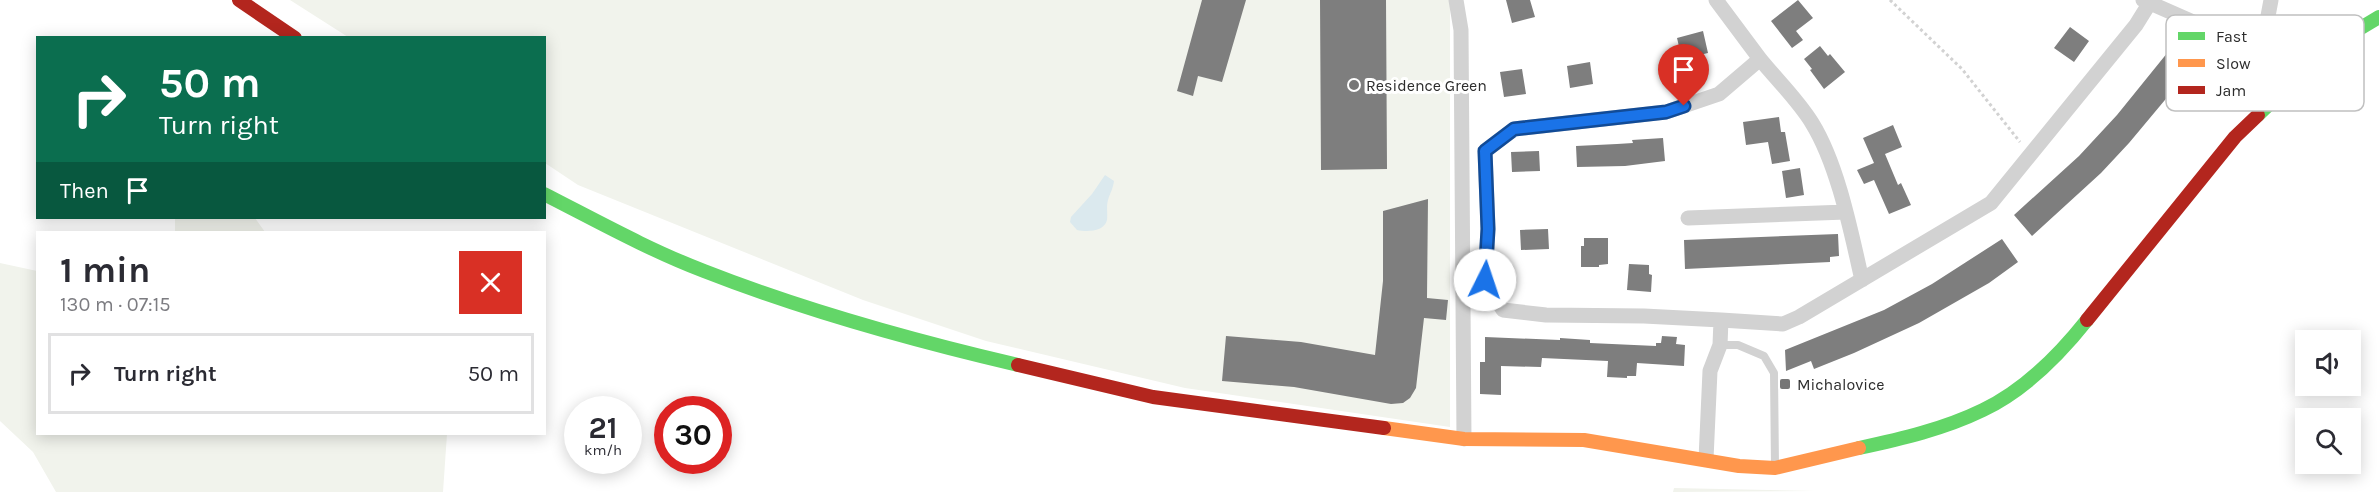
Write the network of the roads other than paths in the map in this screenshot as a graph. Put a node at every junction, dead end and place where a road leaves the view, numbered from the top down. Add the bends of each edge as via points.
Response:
1 (239, 0) edge
2 (1456, 0) edge
3 (1716, 0) edge
4 (2271, 0) edge
5 (2146, 2) edge
6 (2176, 15) edge
7 (2268, 15) edge
8 (2379, 17) edge
9 (2364, 26) edge
10 (292, 36) edge
11 (1760, 59) junction
12 (2262, 111) edge
13 (546, 195) edge
14 (1846, 212) junction
15 (1689, 218) dead end
16 (1862, 280) junction
17 (1720, 320) junction
18 (1719, 345) junction
19 (1464, 439) junction
20 (1706, 459) junction
21 (1775, 468) junction

1 - 10 street
2 - 19 street via 1461,30
3 - 11 street
4 - 7 street
5 - 6 street
5 - 16 street via 2136,25 1991,203
8 - 9 street
11 - 14 street via 1821,139
11 - 17 street via 1709,98 1666,112 1514,129 1485,151 1485,280 1503,309 1546,315
12 - 21 street via 2235,137 2083,325 2037,374 1984,410 1920,434
13 - 19 street via 703,271 820,313 937,346 1153,397
14 - 15 street
14 - 16 street
16 - 17 street via 1783,324
17 - 18 street
18 - 20 street via 1710,371
18 - 21 lane via 1738,345 1764,356 1774,373
19 - 20 street via 1584,440
20 - 21 street

